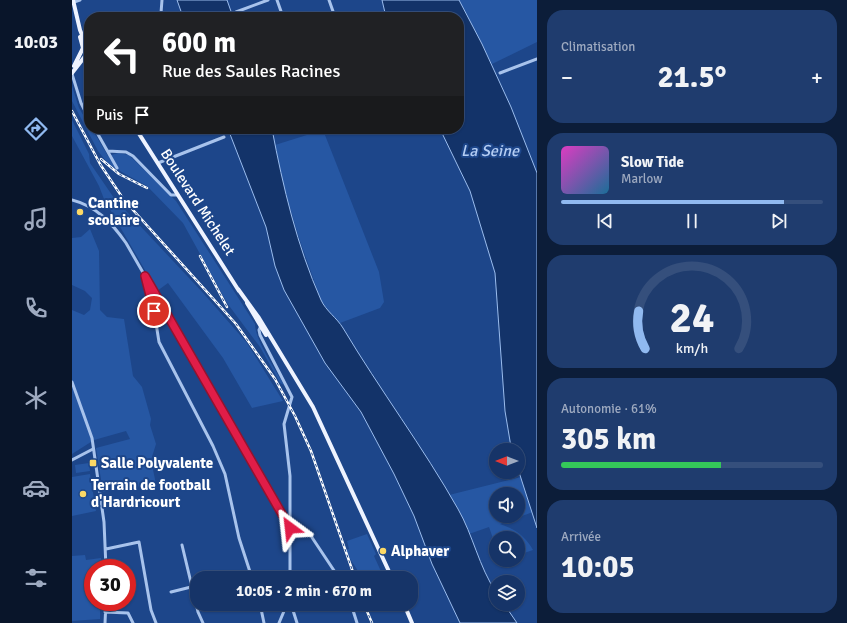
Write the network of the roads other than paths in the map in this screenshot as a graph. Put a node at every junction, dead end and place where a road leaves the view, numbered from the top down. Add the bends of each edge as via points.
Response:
1 (80, 0) edge
2 (162, 0) edge
3 (268, 0) edge
4 (277, 0) edge
5 (329, 0) edge
6 (73, 1) edge
7 (160, 12) edge
8 (236, 12) dead end
9 (281, 12) edge
10 (333, 12) edge
11 (84, 45) edge
12 (84, 55) edge
13 (84, 56) edge
14 (537, 59) edge
15 (72, 69) edge
16 (500, 73) dead end
17 (72, 74) edge
18 (84, 109) edge
19 (98, 134) edge
20 (139, 134) edge
21 (224, 137) dead end
22 (108, 151) junction
23 (158, 163) junction
24 (117, 168) dead end
25 (173, 187) junction
26 (167, 191) junction
27 (179, 195) junction
28 (72, 200) edge
29 (145, 276) junction
30 (262, 326) junction
31 (72, 382) edge
32 (93, 449) junction
33 (72, 460) edge
34 (290, 528) junction
35 (290, 536) junction
36 (182, 545) dead end
37 (106, 548) junction
38 (106, 559) edge
39 (250, 571) edge
40 (290, 571) edge
41 (334, 571) edge
42 (389, 571) edge
43 (190, 579) edge
44 (190, 587) edge
45 (171, 592) dead end
46 (199, 611) edge
47 (261, 611) edge
48 (284, 611) edge
49 (293, 611) edge
50 (353, 611) edge
51 (407, 611) edge
52 (105, 612) joint
53 (105, 623) edge
54 (133, 623) edge
55 (156, 623) edge
56 (203, 623) edge
57 (264, 623) edge
58 (279, 623) edge
59 (297, 623) edge
60 (357, 623) edge
61 (412, 623) edge

1 - 6 street
2 - 7 street
3 - 8 street
4 - 9 street
5 - 10 street
6 - 11 main road
12 - 15 main road
13 - 17 main road
14 - 16 street
17 - 18 street
19 - 22 street
20 - 23 main road, Boulevard Michelet
21 - 23 street
22 - 24 street
22 - 26 street via 126,152 133,156
23 - 25 main road, Boulevard Michelet
25 - 26 street
25 - 27 main road, Boulevard Michelet
26 - 27 street via 173,196
27 - 30 main road, Boulevard Michelet
28 - 29 street via 105,217 126,243
29 - 34 street
29 - 39 street via 152,298 159,342 221,464
30 - 34 street via 259,330 260,335 291,395 284,424 290,472
30 - 42 main road, Boulevard Michelet via 316,413
31 - 32 street via 92,438
32 - 33 street
32 - 37 street
34 - 35 street
35 - 40 street
35 - 41 street via 305,533 312,536
36 - 43 street
37 - 38 street
37 - 55 street via 139,542 151,610
44 - 45 street
46 - 56 street
47 - 57 street
48 - 58 street
49 - 59 street
50 - 60 street
51 - 61 main road
52 - 53 street
52 - 54 street via 128,613

